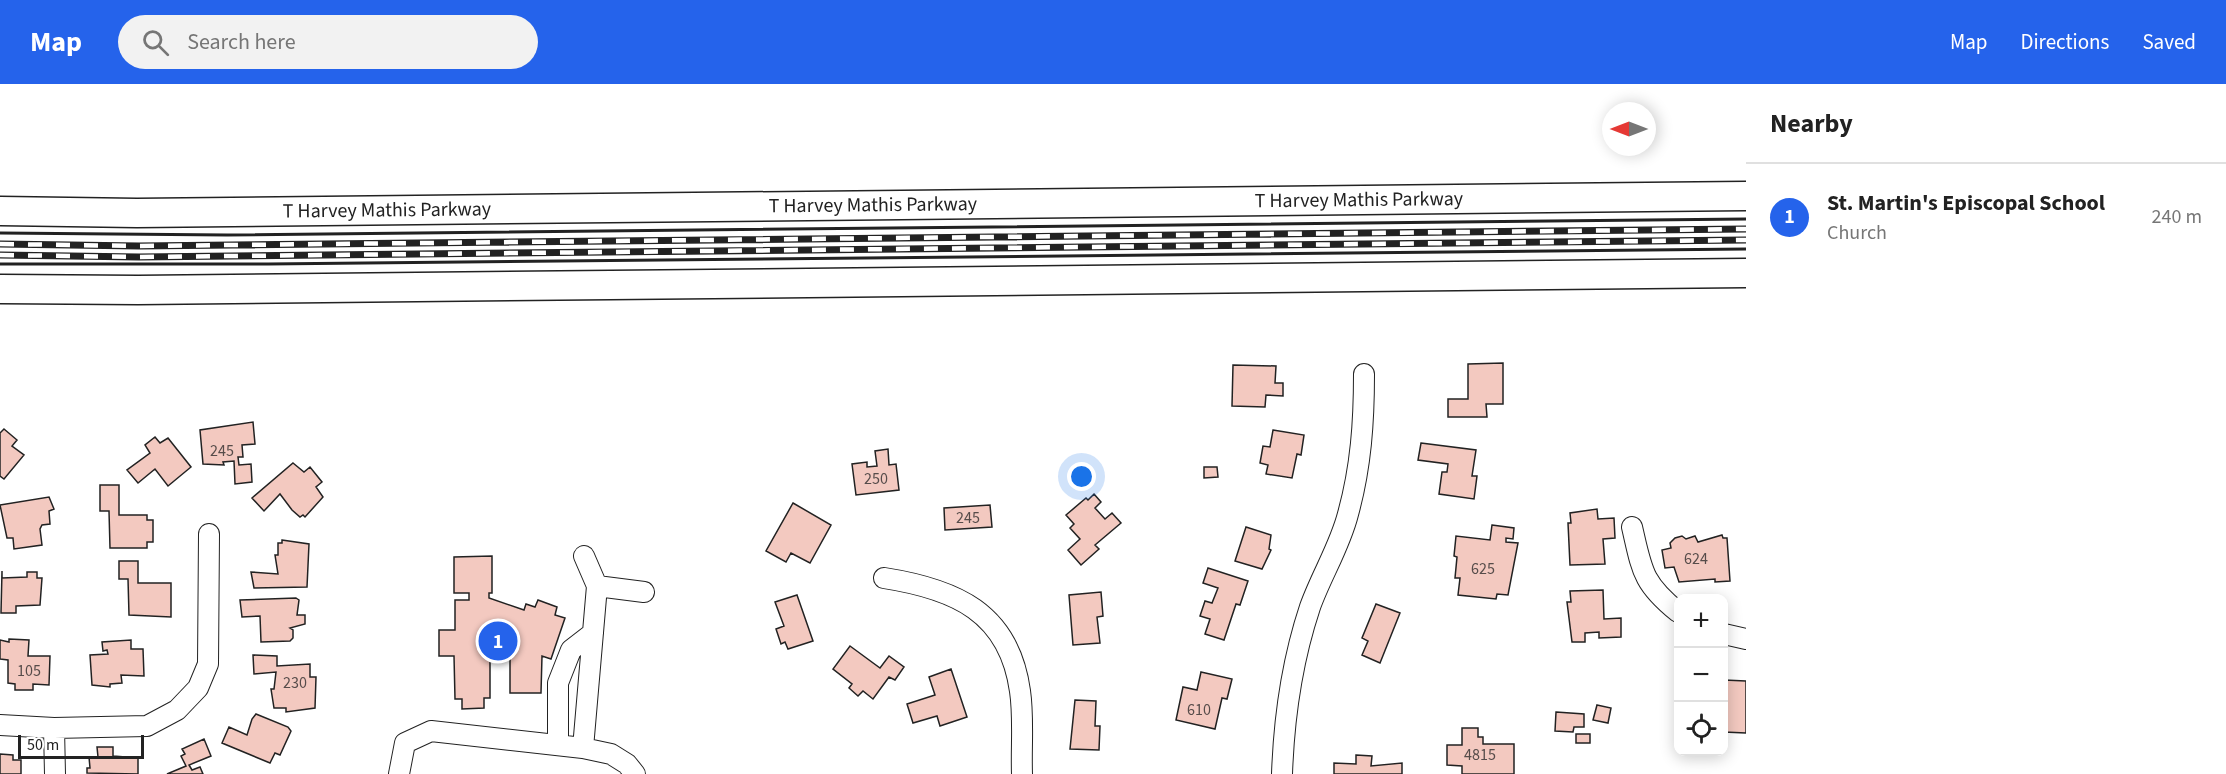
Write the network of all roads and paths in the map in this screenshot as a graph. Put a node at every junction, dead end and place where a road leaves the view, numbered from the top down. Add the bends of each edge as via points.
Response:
1 (1746, 196) edge
2 (0, 211) edge
3 (1746, 273) edge
4 (0, 289) edge
5 (1364, 374) dead end
6 (1632, 526) dead end
7 (209, 534) dead end
8 (584, 556) dead end
9 (884, 578) dead end
10 (597, 586) junction
11 (644, 592) dead end
12 (1674, 608) edge
13 (593, 633) junction
14 (1728, 635) edge
15 (1746, 639) edge
16 (0, 725) edge
17 (54, 728) junction
18 (558, 745) junction
19 (583, 748) junction
20 (55, 774) edge
21 (399, 774) edge
22 (635, 774) edge
23 (1022, 774) edge
24 (1282, 774) edge

1 - 2 highway, T Harvey Mathis Parkway via 137,213
3 - 4 highway
5 - 24 street via 1361,459 1348,517 1300,641 1292,677
6 - 12 street via 1642,574
7 - 17 street via 208,664 198,688 177,710 147,726
8 - 10 street
9 - 23 street via 944,591 966,602 1001,638 1010,653 1020,693
10 - 11 street
10 - 13 street
13 - 18 street via 571,650 558,683
13 - 19 street
14 - 15 street
16 - 17 street
17 - 20 street
18 - 19 street
18 - 21 street via 431,731 405,743
19 - 22 street via 611,754

